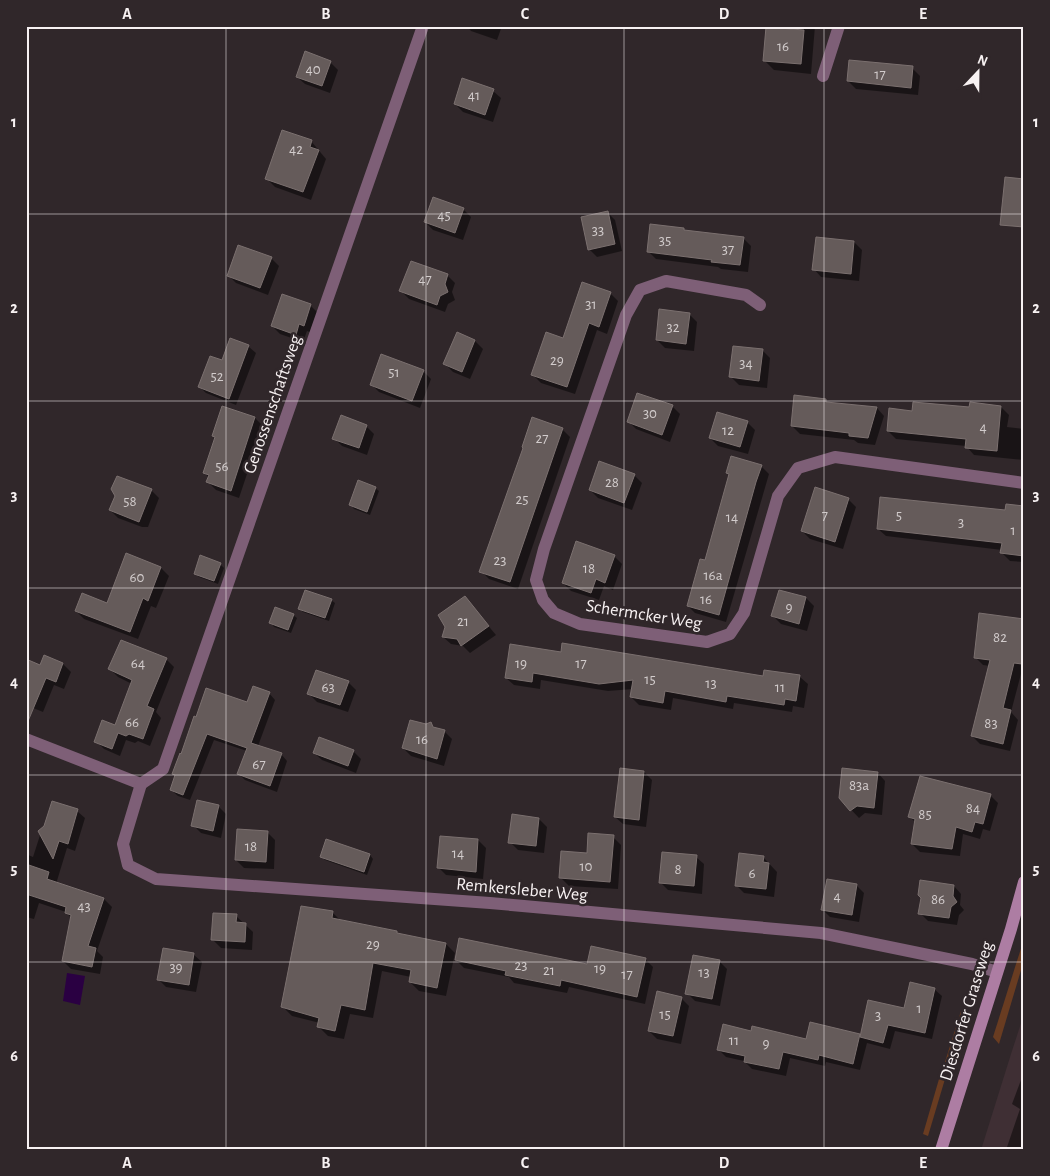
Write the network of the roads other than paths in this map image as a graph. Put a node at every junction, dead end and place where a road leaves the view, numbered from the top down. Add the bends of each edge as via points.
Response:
1 (423, 26) edge
2 (839, 26) edge
3 (823, 76) dead end
4 (760, 305) dead end
5 (1024, 484) edge
6 (26, 739) edge
7 (141, 784) junction
8 (1024, 882) edge
9 (997, 972) junction
10 (941, 1150) edge

1 - 7 street, Genossenschaftsweg via 163,769
2 - 3 street
4 - 5 street, Schermcker Weg via 746,295 666,281 640,290 626,315 544,549 536,580 542,600 554,613 580,624 707,642 730,634 744,613 778,496 798,468 835,457
6 - 7 street
7 - 9 street, Remkersleber Weg via 123,844 128,865 156,879 490,903 821,933
8 - 9 main road, Diesdorfer Graseweg
9 - 10 main road, Diesdorfer Graseweg

